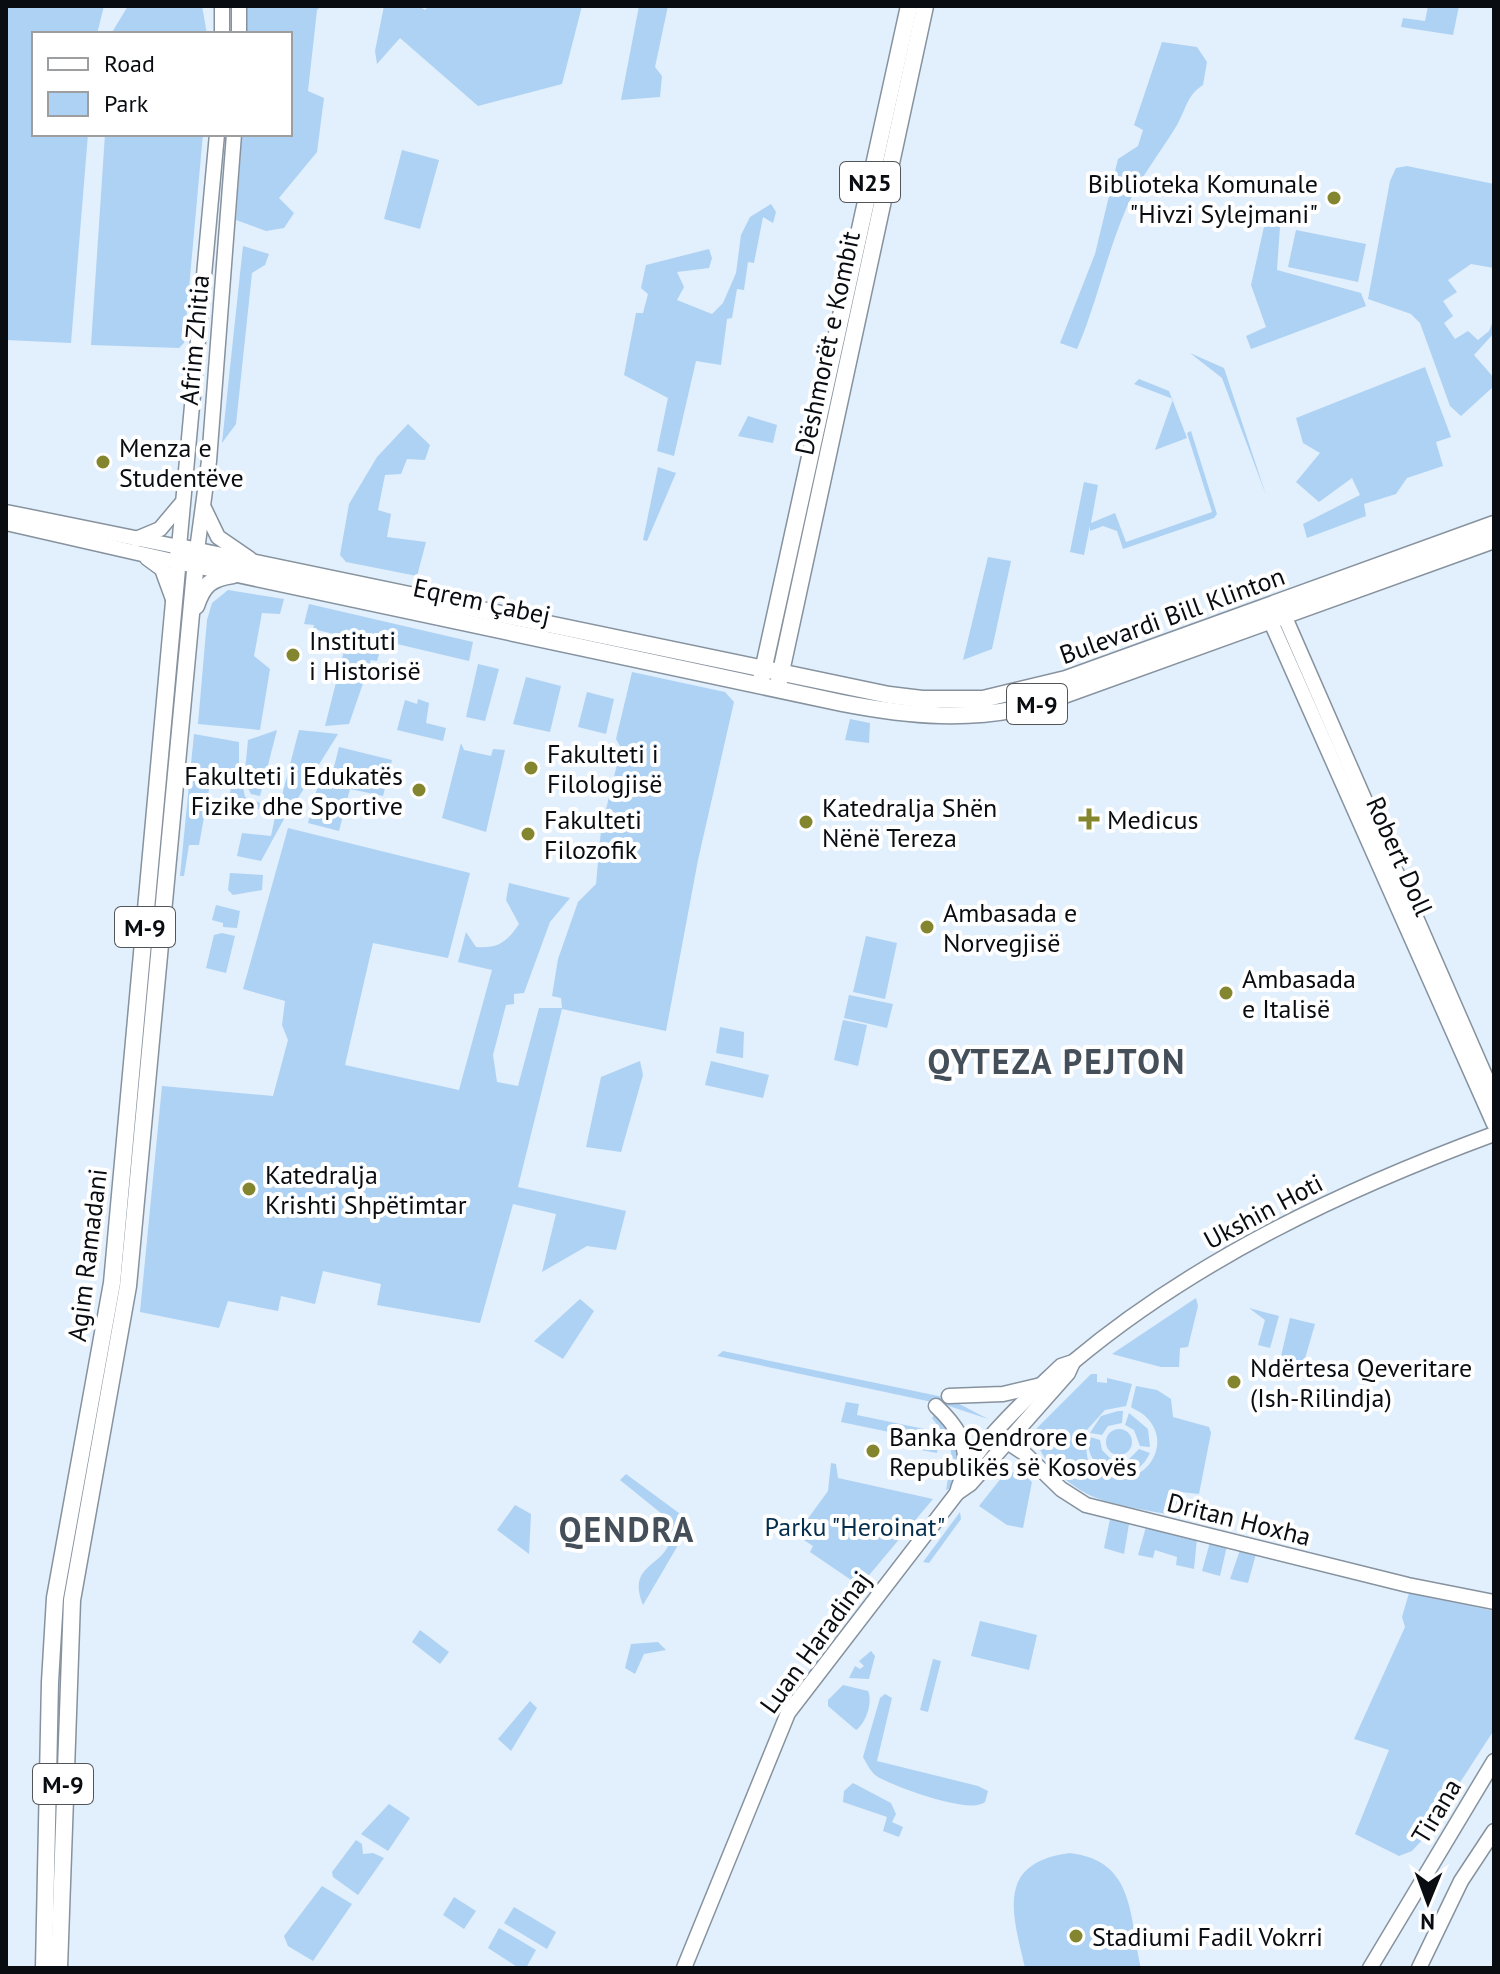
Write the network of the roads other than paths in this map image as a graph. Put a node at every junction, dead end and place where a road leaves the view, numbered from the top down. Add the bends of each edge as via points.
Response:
1 (222, 6) edge
2 (239, 6) edge
3 (909, 6) edge
4 (925, 6) edge
5 (222, 32) edge
6 (239, 32) edge
7 (217, 136) edge
8 (234, 136) edge
9 (186, 497) junction
10 (203, 501) junction
11 (6, 512) edge
12 (6, 523) edge
13 (1494, 524) edge
14 (1494, 540) edge
15 (133, 545) junction
16 (178, 554) junction
17 (196, 558) junction
18 (248, 567) junction
19 (174, 606) junction
20 (1274, 612) junction
21 (190, 622) junction
22 (761, 678) junction
23 (779, 682) junction
24 (1494, 1096) edge
25 (1494, 1124) edge
26 (1494, 1134) edge
27 (1073, 1362) junction
28 (1041, 1385) junction
29 (949, 1396) dead end
30 (936, 1406) dead end
31 (1005, 1433) junction
32 (965, 1472) junction
33 (957, 1493) junction
34 (1494, 1602) edge
35 (1494, 1761) edge
36 (1494, 1831) edge
37 (44, 1968) edge
38 (59, 1968) edge
39 (684, 1968) edge
40 (1370, 1968) edge
41 (1419, 1968) edge

1 - 5 main road
2 - 6 main road
3 - 22 main road, Dëshmorët e Kombit / N25
4 - 23 main road, Dëshmorët e Kombit / N25
7 - 9 main road, Afrim Zhitia
8 - 10 main road, Afrim Zhitia
9 - 15 main road via 169,522
9 - 16 main road, Afrim Zhitia
10 - 17 main road, Afrim Zhitia
10 - 18 main road via 215,533
11 - 15 main road
12 - 15 main road
13 - 20 main road, Bulevardi Bill Klinton / M-9
14 - 20 main road, Bulevardi Bill Klinton / M-9
15 - 16 main road
15 - 19 main road via 159,566
16 - 17 main road, Eqrem Çabej / M-9
16 - 19 main road, Agim Ramadani / M-9
17 - 18 main road, Eqrem Çabej / M-9
17 - 21 main road, Agim Ramadani / M-9
18 - 21 main road via 204,587
18 - 22 main road, Eqrem Çabej / M-9
19 - 37 main road, Agim Ramadani / M-9 via 112,1283 60,1570 51,1659
20 - 23 main road, Bulevardi Bill Klinton / M-9 via 995,697 922,699
20 - 24 main road, Robert Doll
20 - 25 main road, Robert Doll
21 - 38 main road, Agim Ramadani / M-9 via 125,1312 72,1600
22 - 23 main road, Bulevardi Bill Klinton / M-9
26 - 27 main road, Ukshin Hoti via 1320,1206 1165,1293
27 - 28 main road, Ukshin Hoti
27 - 31 main road, Ukshin Hoti
28 - 29 main road via 1003,1394
28 - 31 main road, Ukshin Hoti
30 - 32 main road via 961,1434
31 - 32 main road, Luan Haradinaj
31 - 33 main road, Luan Haradinaj via 970,1484
31 - 34 main road, Dritan Hoxha via 1073,1498 1105,1511
32 - 33 main road, Luan Haradinaj
33 - 39 main road, Luan Haradinaj via 788,1713
35 - 40 main road, Tirana
36 - 41 main road via 1461,1881

